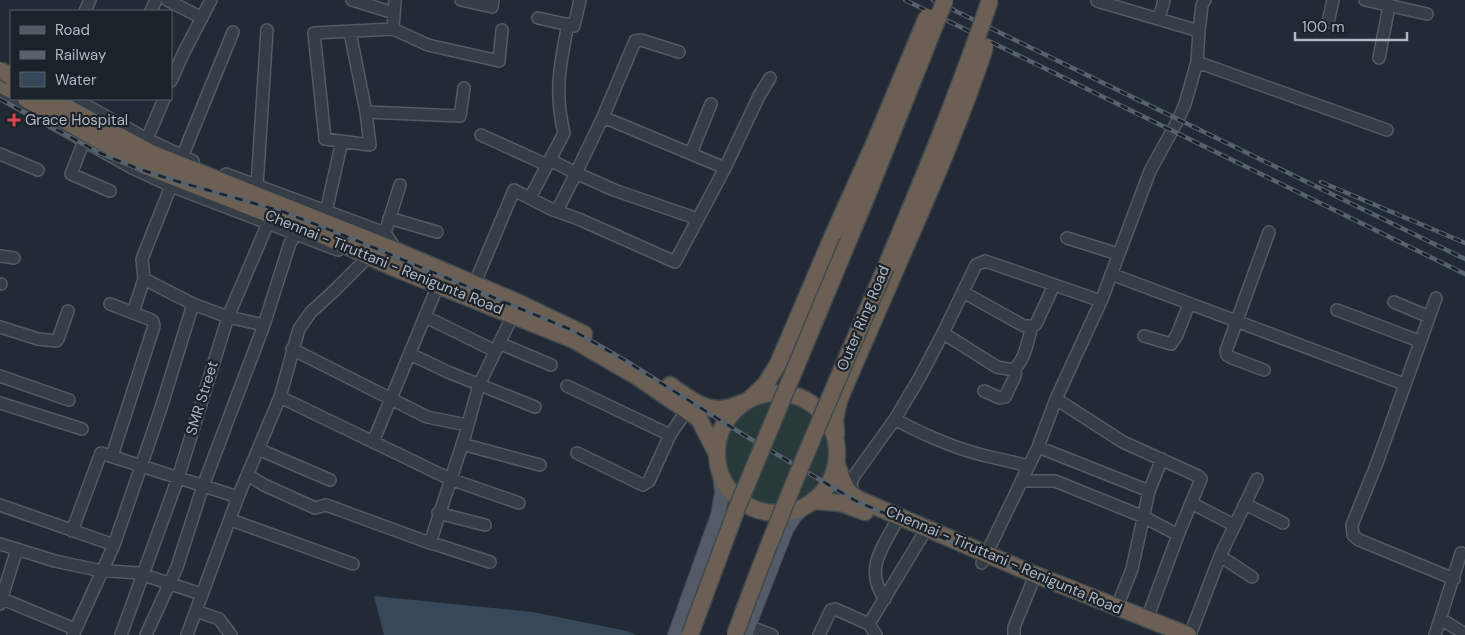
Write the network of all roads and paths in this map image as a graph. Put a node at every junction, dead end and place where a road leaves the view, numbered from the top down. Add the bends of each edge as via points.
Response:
1 (166, 0) edge
2 (211, 0) edge
3 (352, 0) edge
4 (395, 0) edge
5 (460, 0) edge
6 (493, 0) edge
7 (580, 0) edge
8 (934, 0) edge
9 (945, 0) edge
10 (990, 0) edge
11 (1000, 0) edge
12 (1097, 0) edge
13 (1164, 0) edge
14 (1205, 0) edge
15 (1333, 0) edge
16 (1365, 0) edge
17 (1389, 6) junction
18 (394, 13) junction
19 (1427, 14) dead end
20 (202, 18) junction
21 (538, 18) dead end
22 (1159, 19) junction
23 (1328, 22) dead end
24 (568, 24) junction
25 (393, 29) junction
26 (267, 30) dead end
27 (502, 30) dead end
28 (1199, 31) junction
29 (233, 32) dead end
30 (350, 32) junction
31 (679, 52) dead end
32 (1379, 58) dead end
33 (1197, 62) junction
34 (10, 65) edge
35 (0, 76) edge
36 (770, 78) dead end
37 (172, 80) edge
38 (464, 88) dead end
39 (11, 100) edge
40 (28, 100) edge
41 (54, 100) edge
42 (77, 100) edge
43 (164, 100) edge
44 (711, 104) dead end
45 (366, 112) junction
46 (603, 117) junction
47 (1387, 130) dead end
48 (481, 135) dead end
49 (147, 139) junction
50 (84, 141) junction
51 (342, 141) junction
52 (691, 153) junction
53 (0, 154) edge
54 (549, 162) junction
55 (724, 168) junction
56 (38, 170) dead end
57 (178, 171) junction
58 (576, 174) junction
59 (400, 185) dead end
60 (257, 186) junction
61 (110, 191) dead end
62 (530, 198) junction
63 (557, 211) junction
64 (326, 212) junction
65 (389, 218) junction
66 (698, 219) junction
67 (268, 223) junction
68 (436, 232) dead end
69 (1269, 232) dead end
70 (385, 233) junction
71 (296, 234) junction
72 (1067, 238) dead end
73 (1118, 254) junction
74 (0, 256) edge
75 (14, 258) dead end
76 (394, 259) junction
77 (364, 260) junction
78 (1111, 274) junction
79 (144, 280) junction
80 (438, 284) junction
81 (1054, 285) junction
82 (472, 291) junction
83 (963, 292) junction
84 (1436, 298) dead end
85 (1100, 301) junction
86 (1394, 302) dead end
87 (110, 304) dead end
88 (193, 304) junction
89 (1189, 304) junction
90 (1337, 310) dead end
91 (68, 311) dead end
92 (133, 313) junction
93 (513, 315) junction
94 (426, 316) junction
95 (1429, 316) junction
96 (228, 317) junction
97 (1236, 322) junction
98 (264, 325) junction
99 (1032, 326) junction
100 (0, 327) edge
101 (943, 333) junction
102 (1144, 336) dead end
103 (1419, 341) junction
104 (497, 347) junction
105 (292, 349) junction
106 (410, 354) junction
107 (551, 365) dead end
108 (1016, 367) junction
109 (1264, 370) dead end
110 (0, 376) edge
111 (1404, 384) junction
112 (479, 385) junction
113 (566, 386) dead end
114 (984, 391) dead end
115 (280, 397) junction
116 (1056, 399) junction
117 (69, 400) dead end
118 (391, 400) junction
119 (747, 401) junction
120 (0, 403) edge
121 (534, 407) dead end
122 (687, 410) junction
123 (895, 419) junction
124 (467, 426) junction
125 (82, 429) dead end
126 (670, 435) junction
127 (837, 441) junction
128 (373, 442) junction
129 (462, 444) junction
130 (1038, 447) junction
131 (258, 450) junction
132 (577, 454) dead end
133 (717, 454) junction
134 (112, 456) junction
135 (1162, 459) junction
136 (540, 465) dead end
137 (837, 465) junction
138 (142, 466) junction
139 (1028, 466) junction
140 (720, 473) junction
141 (248, 475) junction
142 (178, 478) junction
143 (450, 479) junction
144 (1257, 479) dead end
145 (330, 480) dead end
146 (1021, 481) junction
147 (203, 486) junction
148 (1149, 491) junction
149 (853, 496) junction
150 (238, 497) junction
151 (519, 504) dead end
152 (1191, 504) junction
153 (1245, 504) junction
154 (808, 505) junction
155 (0, 506) edge
156 (438, 513) junction
157 (1144, 517) junction
158 (231, 520) junction
159 (1282, 523) dead end
160 (485, 525) dead end
161 (1234, 525) junction
162 (894, 526) junction
163 (72, 530) junction
164 (1178, 535) junction
165 (921, 538) junction
166 (0, 544) edge
167 (430, 544) junction
168 (114, 545) junction
169 (17, 550) junction
170 (1462, 553) dead end
171 (1220, 556) junction
172 (984, 558) junction
173 (490, 562) dead end
174 (353, 564) dead end
175 (102, 570) junction
176 (143, 575) junction
177 (1252, 577) dead end
178 (1454, 579) junction
179 (1032, 583) junction
180 (169, 584) junction
181 (201, 594) junction
182 (884, 598) junction
183 (1, 600) edge
184 (1117, 607) junction
185 (196, 611) junction
186 (1147, 619) junction
187 (1441, 619) junction
188 (747, 630) edge
189 (873, 631) edge
190 (74, 632) edge
191 (681, 632) edge
192 (1465, 634) edge
193 (121, 635) edge
194 (146, 635) edge
195 (187, 635) edge
196 (231, 635) edge
197 (735, 635) edge
198 (772, 635) edge
199 (818, 635) edge
200 (1014, 635) edge
201 (1163, 635) edge
202 (1189, 635) edge
203 (1435, 635) edge

1 - 20 street
2 - 20 street
3 - 18 street
4 - 18 street
5 - 6 street via 492,7
7 - 24 street via 574,26
8 - 119 highway, bridge via 778,364 765,385
9 - 191 highway, bridge via 737,508
10 - 197 highway, Outer Ring Road, bridge via 943,126 774,530
11 - 127 highway, bridge via 970,92 937,174 839,400 835,418
12 - 22 street
13 - 22 street
14 - 28 street
15 - 23 street
16 - 17 street
17 - 19 street
17 - 32 street
18 - 25 street
20 - 37 street
21 - 24 street
22 - 28 street
24 - 54 street via 558,76 559,112 564,133
25 - 27 street via 428,45 500,61
25 - 30 street
26 - 60 street
28 - 33 street
29 - 57 street
30 - 45 street
30 - 51 street via 314,33 325,139
31 - 46 street via 635,41
33 - 47 street
33 - 73 street via 1185,104 1150,171
34 - 35 street
36 - 55 street
38 - 45 street via 460,116
39 - 50 street
40 - 57 highway, Chennai - Tiruttani - Renigunta Road via 143,165
41 - 57 highway, Chennai - Tiruttani - Renigunta Road via 151,152
42 - 49 street
43 - 49 street
44 - 52 street
45 - 51 street via 370,145
46 - 52 street
46 - 58 street
48 - 54 street
49 - 57 street
50 - 57 street via 132,168
50 - 61 street via 71,174
51 - 64 street
52 - 55 street
53 - 56 street
54 - 58 street
54 - 62 street
55 - 66 street
57 - 60 street
57 - 67 street
57 - 76 highway, Chennai - Tiruttani - Renigunta Road
57 - 79 street via 142,259
58 - 63 street
58 - 66 street
59 - 65 street
60 - 64 street
62 - 63 street
62 - 82 street via 514,190
63 - 66 street via 675,262
64 - 70 street
65 - 68 street
65 - 70 street
67 - 71 street
67 - 96 street, SMR Street
69 - 97 street
70 - 76 street
71 - 77 street
71 - 98 street via 290,243
72 - 73 street
73 - 78 street
74 - 75 street
76 - 77 street via 371,263
76 - 80 highway, Chennai - Tiruttani - Renigunta Road
76 - 82 highway, Chennai - Tiruttani - Renigunta Road
77 - 105 street via 311,312 299,329
78 - 85 street
78 - 89 street
79 - 88 street
79 - 92 street
80 - 82 highway, Chennai - Tiruttani - Renigunta Road
80 - 94 street
81 - 83 street via 985,261 976,265
81 - 85 street
81 - 99 street via 1036,324
82 - 93 highway, Chennai - Tiruttani - Renigunta Road
82 - 119 highway, Chennai - Tiruttani - Renigunta Road via 574,328 701,405 725,409
83 - 99 street via 1024,326
83 - 101 street
84 - 95 street
85 - 116 street
86 - 95 street
87 - 92 street
88 - 96 street
88 - 138 street
89 - 97 street
89 - 102 street via 1171,344
90 - 103 street
91 - 100 street via 56,341
92 - 134 street via 153,321 154,326
93 - 104 street
93 - 122 highway, Chennai - Tiruttani - Renigunta Road via 574,340
94 - 104 street
94 - 106 street
95 - 103 street
96 - 98 street
96 - 142 street, SMR Street
97 - 109 street via 1227,355
97 - 111 street
98 - 147 street
99 - 108 street
101 - 108 street via 997,367 1013,370
101 - 123 street
103 - 111 street
104 - 107 street
104 - 112 street
105 - 115 street
105 - 118 street
106 - 112 street
106 - 118 street
108 - 114 street via 1005,397
110 - 117 street
111 - 178 street via 1352,525 1354,536
112 - 121 street
112 - 124 street
113 - 126 street
115 - 128 street
115 - 131 street
116 - 130 street
116 - 135 street via 1123,442
118 - 124 street via 427,417
118 - 128 street
119 - 127 highway, Chennai - Tiruttani - Renigunta Road via 775,393 806,400 829,421
119 - 133 highway, Chennai - Tiruttani - Renigunta Road via 727,419 721,430
120 - 125 street
122 - 126 street
122 - 133 highway, Chennai - Tiruttani - Renigunta Road via 699,419
123 - 139 street via 918,432 985,456
123 - 149 street via 854,476 851,483
124 - 129 street
126 - 132 street via 649,481 643,485
127 - 137 highway, Chennai - Tiruttani - Renigunta Road
128 - 143 street
129 - 136 street
129 - 143 street
130 - 139 street
130 - 148 street
131 - 141 street
131 - 145 street
133 - 140 highway, Chennai - Tiruttani - Renigunta Road
134 - 138 street
134 - 163 street via 101,453
135 - 148 street
135 - 152 street via 1201,479
137 - 149 highway, Chennai - Tiruttani - Renigunta Road via 843,484
137 - 154 highway, Chennai - Tiruttani - Renigunta Road via 829,485
138 - 142 street
138 - 168 street
139 - 146 street
140 - 154 highway, Chennai - Tiruttani - Renigunta Road via 729,490 751,508 779,514
140 - 191 main road via 721,502
141 - 150 street
141 - 167 street via 264,486 315,508 326,505
142 - 147 street
142 - 176 street, SMR Street
143 - 151 street
143 - 156 street
144 - 153 street
146 - 157 street via 1055,481
146 - 172 street
147 - 150 street
147 - 180 street
148 - 157 street
149 - 172 highway, Chennai - Tiruttani - Renigunta Road
150 - 158 street
152 - 161 street
152 - 164 street
153 - 159 street
153 - 161 street
154 - 162 highway, Chennai - Tiruttani - Renigunta Road via 846,505
154 - 188 main road via 788,526 778,565
155 - 163 street
156 - 160 street
156 - 167 street
157 - 164 street
157 - 184 street via 1132,569
158 - 174 street
158 - 181 street
161 - 171 street
162 - 165 highway, Chennai - Tiruttani - Renigunta Road
162 - 182 street via 879,553 874,575
163 - 168 street
164 - 186 street
165 - 172 highway, Chennai - Tiruttani - Renigunta Road
165 - 182 street
166 - 169 street
167 - 173 street
168 - 175 street
169 - 175 street
169 - 183 street
170 - 178 street
171 - 177 street
171 - 202 street
172 - 179 highway, Chennai - Tiruttani - Renigunta Road
172 - 184 highway, Chennai - Tiruttani - Renigunta Road
175 - 176 street
175 - 190 street
176 - 180 street
176 - 193 street, SMR Street
178 - 187 street
179 - 200 street via 1014,627
179 - 201 highway, Chennai - Tiruttani - Renigunta Road
180 - 181 street
180 - 194 street
181 - 185 street
182 - 189 street
183 - 190 street
184 - 186 highway, Chennai - Tiruttani - Renigunta Road
185 - 195 street
185 - 196 street via 219,619
186 - 202 highway, Chennai - Tiruttani - Renigunta Road
187 - 192 street
187 - 203 street
188 - 198 street
189 - 199 street via 835,609 831,610

